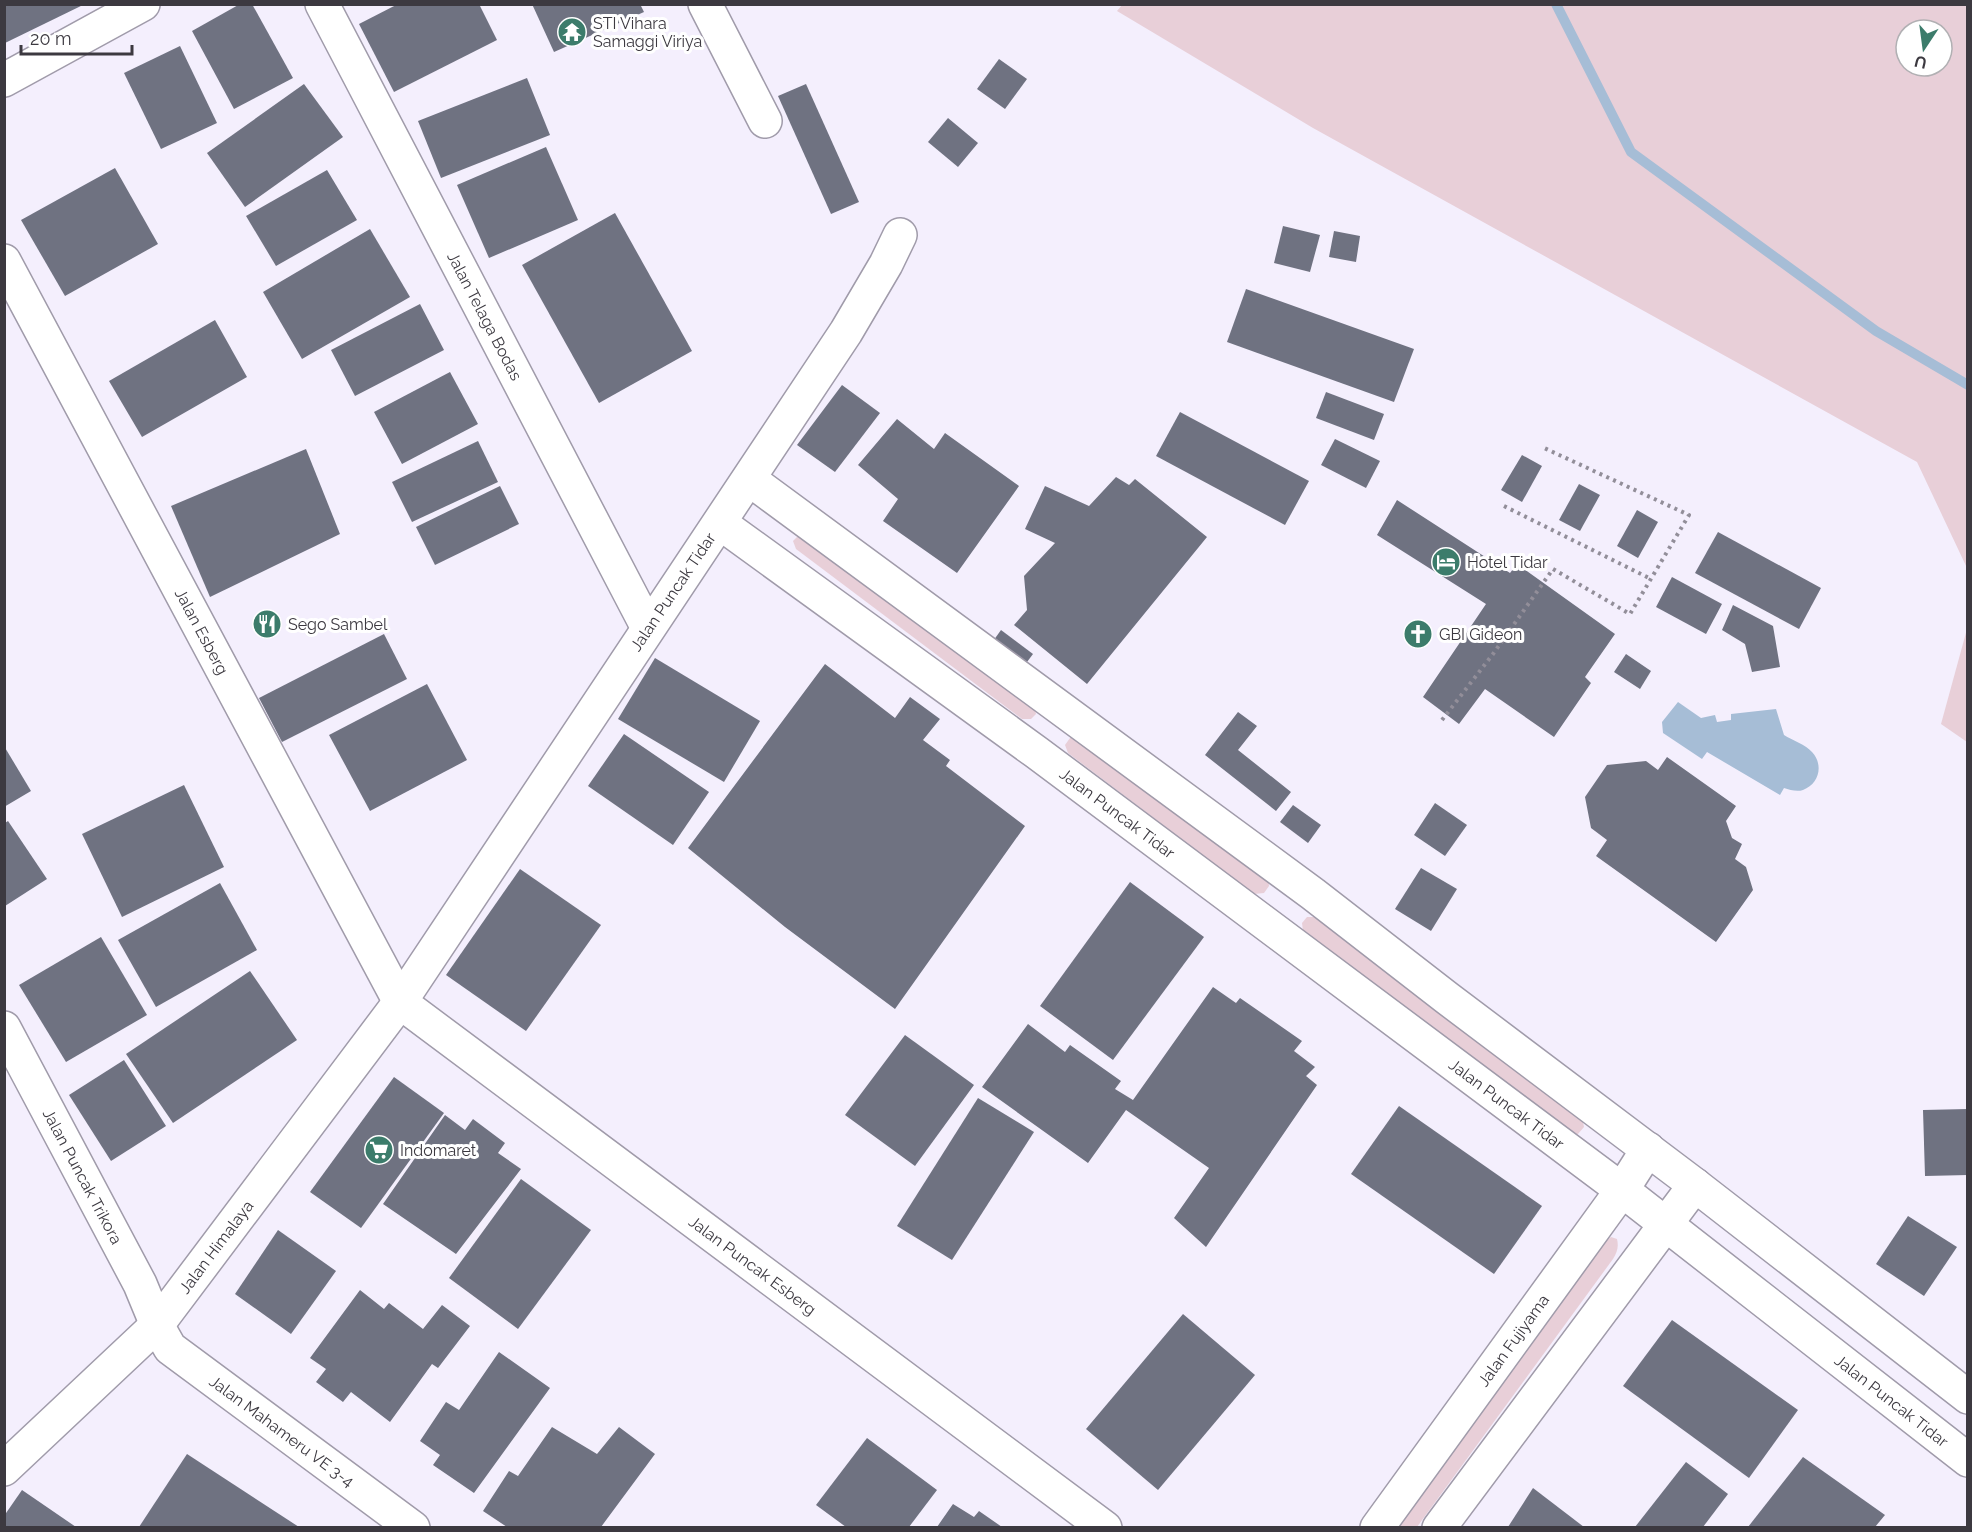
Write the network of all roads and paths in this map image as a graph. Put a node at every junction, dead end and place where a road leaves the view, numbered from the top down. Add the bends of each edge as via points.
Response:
1 (143, 4) edge
2 (322, 4) edge
3 (705, 4) edge
4 (4, 80) edge
5 (765, 121) dead end
6 (900, 235) dead end
7 (4, 261) edge
8 (1542, 447) dead end
9 (749, 479) junction
10 (1504, 506) dead end
11 (720, 523) junction
12 (1651, 579) junction
13 (648, 628) junction
14 (1066, 712) junction
15 (1442, 720) dead end
16 (1036, 752) junction
17 (1300, 885) junction
18 (1269, 926) junction
19 (400, 1002) junction
20 (4, 1028) edge
21 (1648, 1149) junction
22 (1695, 1185) junction
23 (1622, 1190) junction
24 (1664, 1224) junction
25 (157, 1325) junction
26 (1968, 1397) edge
27 (1968, 1460) edge
28 (4, 1469) edge
29 (413, 1527) edge
30 (1105, 1527) edge
31 (1377, 1527) edge
32 (1439, 1527) edge

1 - 4 street
2 - 13 street, Jalan Telaga Bodas
3 - 5 street
6 - 9 street via 846,332
7 - 19 street, Jalan Esberg
8 - 12 path via 1689,515
9 - 11 street
9 - 14 street
10 - 12 path
11 - 13 street, Jalan Puncak Tidar
11 - 16 street, Jalan Puncak Tidar
12 - 15 path via 1630,614 1553,569
13 - 19 street, Jalan Puncak Tidar
14 - 16 street
14 - 17 street
16 - 18 street, Jalan Puncak Tidar
17 - 18 street
17 - 21 street
18 - 23 street, Jalan Puncak Tidar
19 - 25 street, Jalan Himalaya
19 - 30 street, Jalan Puncak Esberg
20 - 25 street, Jalan Puncak Trikora via 140,1284
21 - 22 street
21 - 23 street, Jalan Fujiyama
22 - 24 street
22 - 26 street
23 - 24 street, Jalan Puncak Tidar
23 - 31 street, Jalan Fujiyama
24 - 27 street, Jalan Puncak Tidar
24 - 32 street
25 - 28 street, Jalan Himalaya
25 - 29 street, Jalan Mahameru VE 3-4 via 170,1348

